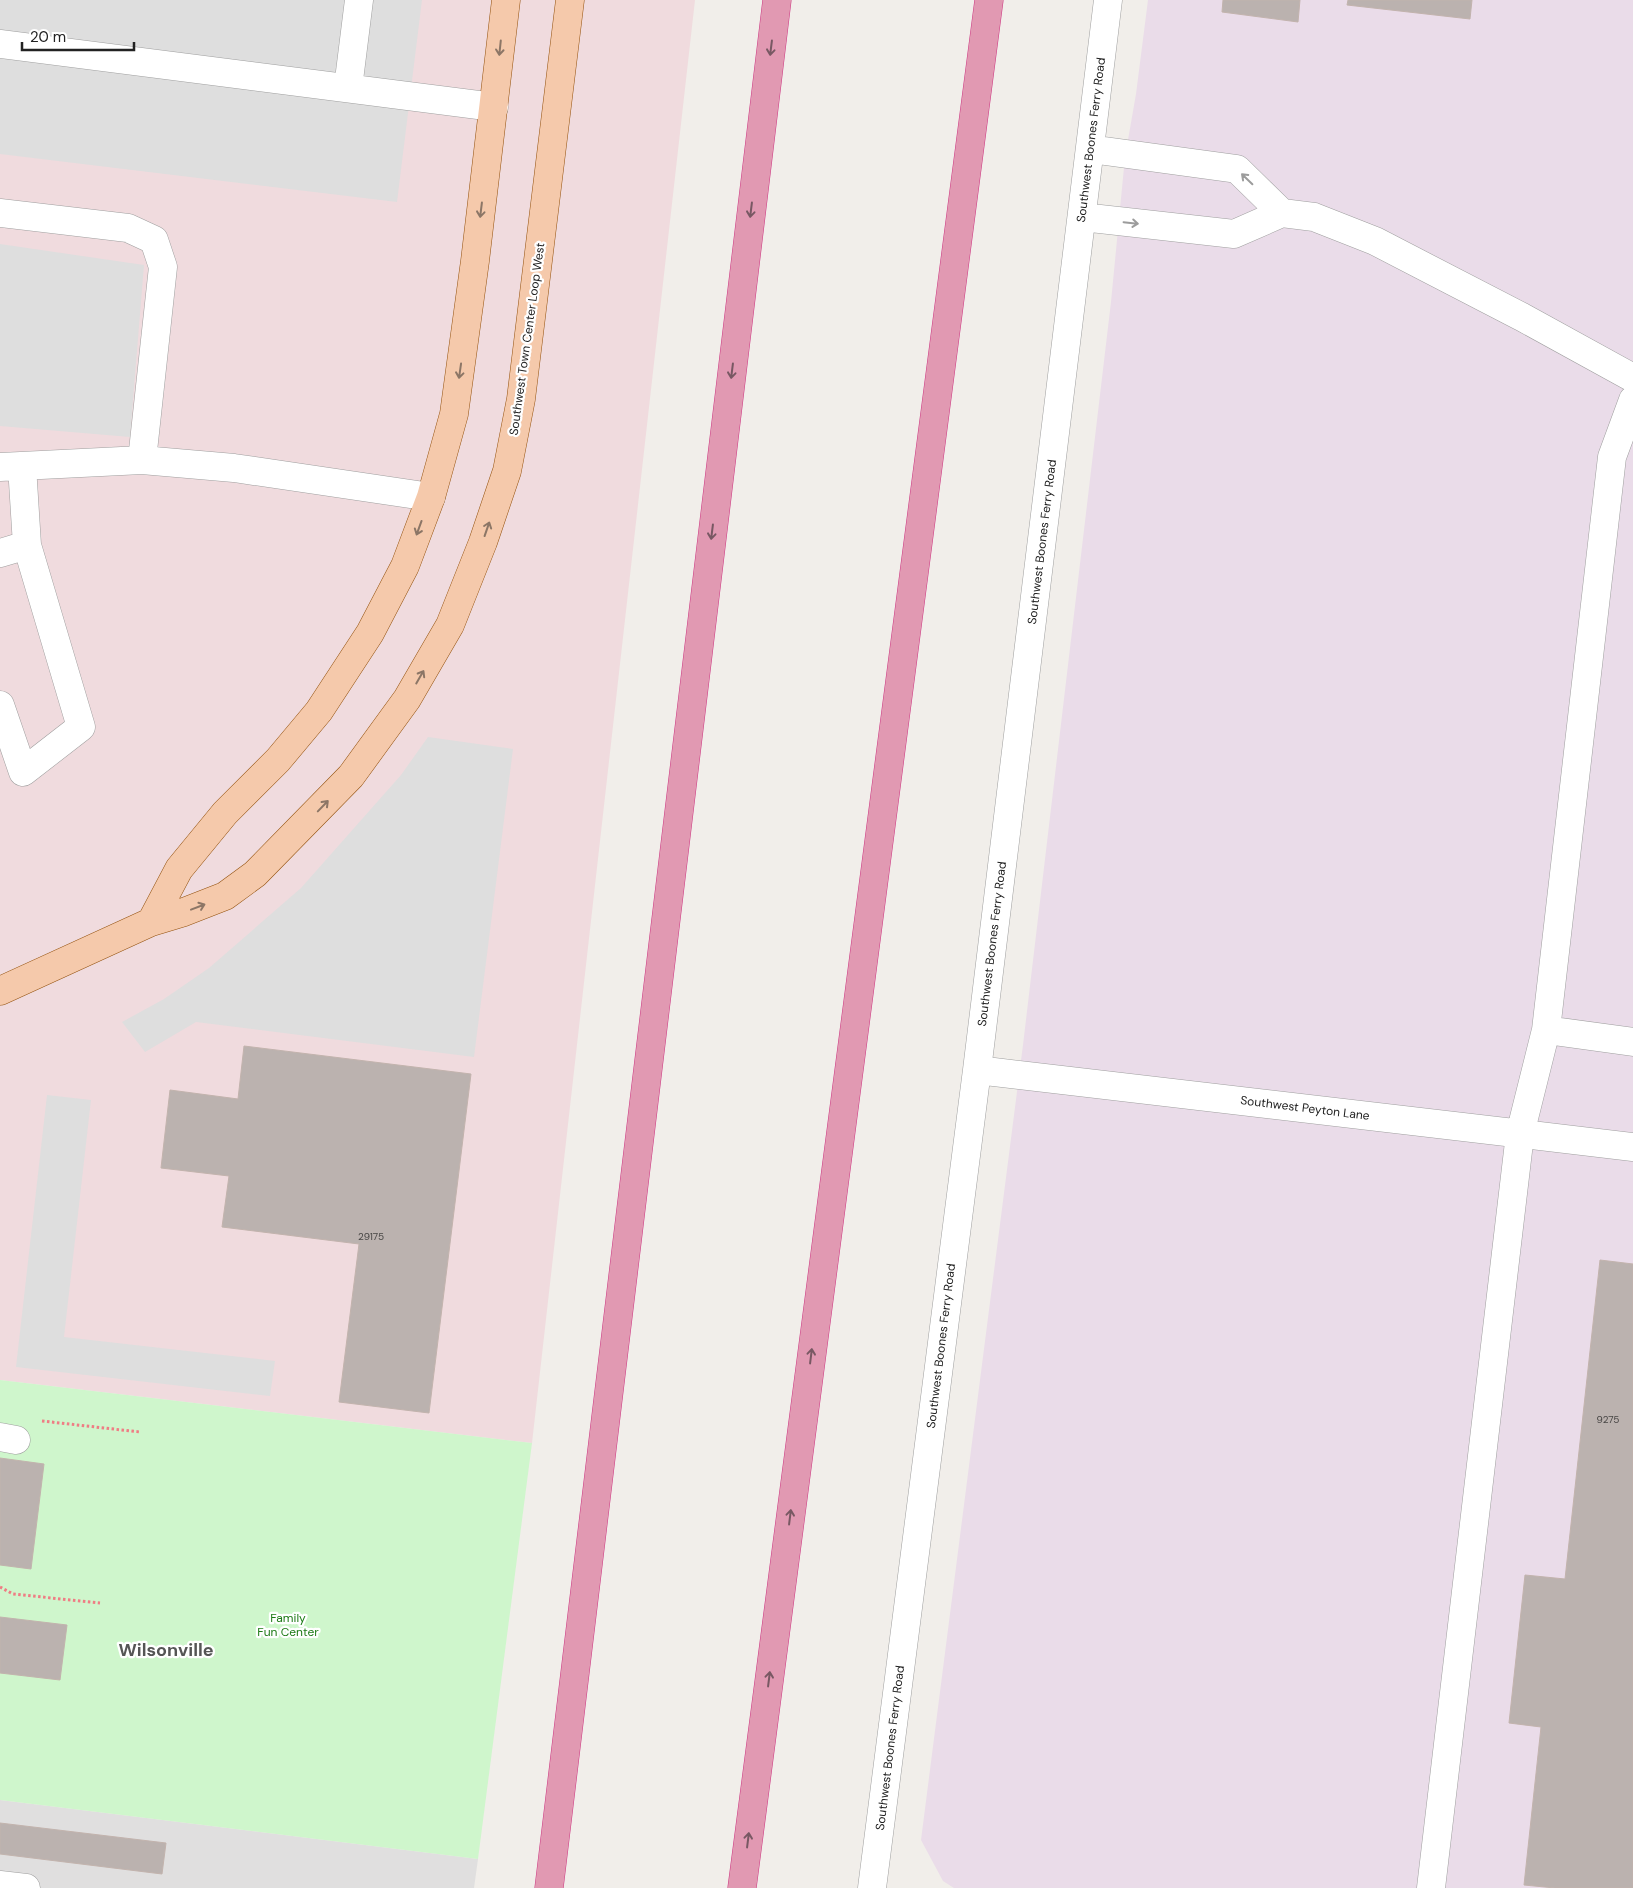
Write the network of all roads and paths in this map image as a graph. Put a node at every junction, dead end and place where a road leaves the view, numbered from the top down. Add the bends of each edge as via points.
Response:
1 (359, 0) edge
2 (506, 0) edge
3 (570, 0) edge
4 (776, 0) edge
5 (989, 0) edge
6 (1108, 0) edge
7 (0, 44) edge
8 (348, 88) junction
9 (494, 106) junction
10 (1090, 149) junction
11 (0, 213) edge
12 (1282, 213) junction
13 (1082, 217) junction
14 (1633, 378) edge
15 (1633, 400) edge
16 (142, 460) junction
17 (11, 467) edge
18 (431, 497) junction
19 (27, 545) junction
20 (0, 553) edge
21 (1, 714) edge
22 (151, 922) junction
23 (0, 991) edge
24 (1546, 1030) junction
25 (1633, 1042) edge
26 (977, 1070) junction
27 (1520, 1134) junction
28 (1633, 1147) edge
29 (140, 1432) dead end
30 (8, 1438) edge
31 (0, 1587) edge
32 (100, 1603) dead end
33 (0, 1885) edge
34 (26, 1888) edge
35 (549, 1888) edge
36 (742, 1888) edge
37 (872, 1888) edge
38 (1430, 1888) edge

1 - 8 street
2 -> 9 main road
22 -> 3 main road, Southwest Town Center Loop West via 225,896 255,874 352,776 407,699 450,625 507,471 521,399
4 -> 35 highway
36 -> 5 highway
6 - 10 street, Southwest Boones Ferry Road
7 - 8 street
8 - 9 street
9 -> 18 main road via 454,414
12 -> 10 street via 1237,169
10 - 13 street, Southwest Boones Ferry Road
11 - 16 street via 128,228 154,240 163,267
13 -> 12 street via 1234,234
12 - 14 street via 1314,217 1375,241
13 - 26 street, Southwest Boones Ferry Road
15 - 24 street via 1612,457
16 - 17 street
16 - 18 street via 234,468
17 - 19 street
18 -> 22 main road via 406,566 370,633 319,711 278,760 224,812 179,869
19 - 20 street
19 - 21 street via 81,727 23,772
22 - 23 main road, Southwest Town Center Loop West
24 - 25 street
24 - 27 street
26 - 27 street, Southwest Peyton Lane
26 - 37 street, Southwest Boones Ferry Road
27 - 28 street, Southwest Peyton Lane
27 - 38 street
29 - 30 path via 47,1420 33,1422
31 - 32 path via 13,1594
33 - 34 street

